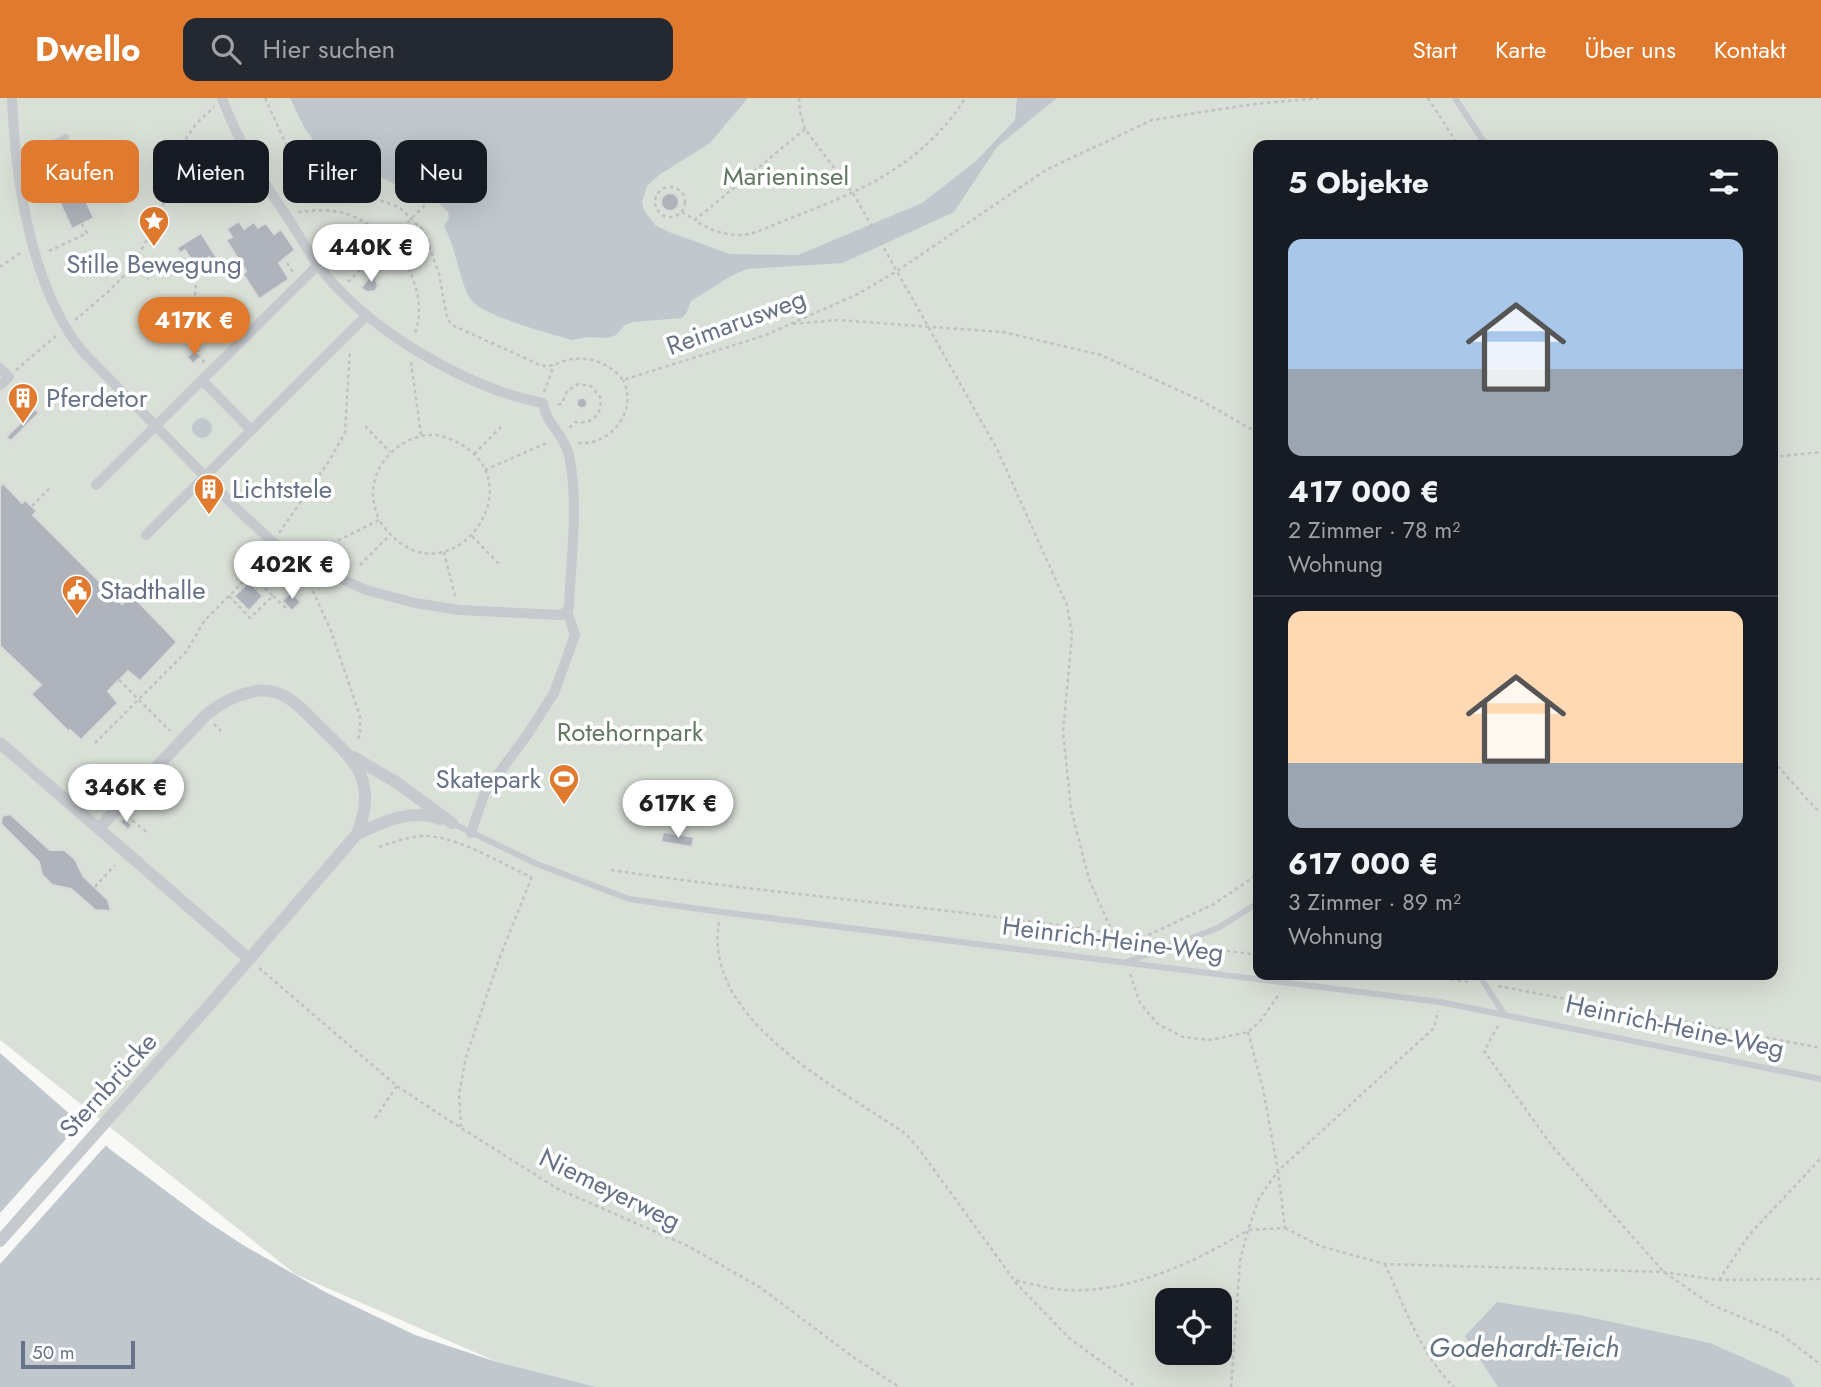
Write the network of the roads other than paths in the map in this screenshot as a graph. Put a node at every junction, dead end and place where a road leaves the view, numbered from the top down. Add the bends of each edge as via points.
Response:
1 (12, 98) edge
2 (1455, 98) edge
3 (222, 99) edge
4 (66, 137) dead end
5 (1483, 140) edge
6 (15, 151) junction
7 (318, 265) junction
8 (367, 315) junction
9 (0, 368) edge
10 (202, 380) junction
11 (0, 385) edge
12 (155, 427) junction
13 (251, 430) junction
14 (204, 477) junction
15 (96, 485) dead end
16 (146, 535) dead end
17 (567, 611) junction
18 (0, 743) edge
19 (349, 755) junction
20 (452, 823) junction
21 (99, 828) junction
22 (471, 832) junction
23 (357, 834) junction
24 (1253, 906) edge
25 (249, 959) junction
26 (1125, 962) junction
27 (1253, 980) edge
28 (1255, 980) edge
29 (1482, 980) edge
30 (1504, 1014) junction
31 (1821, 1079) edge
32 (0, 1241) edge

1 - 6 street
2 - 5 lane
3 - 7 street via 239,141
4 - 6 lane via 38,151
6 - 12 street via 33,244 66,327 84,354
7 - 8 street
7 - 10 street
8 - 13 street
8 - 17 street via 460,374 543,403 569,455 573,493
9 - 11 street via 9,377
10 - 12 street
10 - 13 street
12 - 14 street
12 - 15 street
13 - 14 street
14 - 16 street
14 - 17 street via 273,542 366,590 459,610 561,615
17 - 22 street via 575,635 554,693 485,792
18 - 21 street
19 - 20 street, Heinrich-Heine-Weg
19 - 21 street via 285,696 253,691 214,709
19 - 23 street via 363,780 365,798
20 - 22 lane, Heinrich-Heine-Weg
20 - 23 street, Heinrich-Heine-Weg via 415,815
21 - 25 street
22 - 26 lane, Heinrich-Heine-Weg via 537,864 629,899
23 - 25 street, Sternbrücke
24 - 26 lane via 1218,928
25 - 32 street, Sternbrücke
26 - 27 lane, Heinrich-Heine-Weg
28 - 30 lane, Heinrich-Heine-Weg
29 - 30 lane
30 - 31 lane, Heinrich-Heine-Weg

